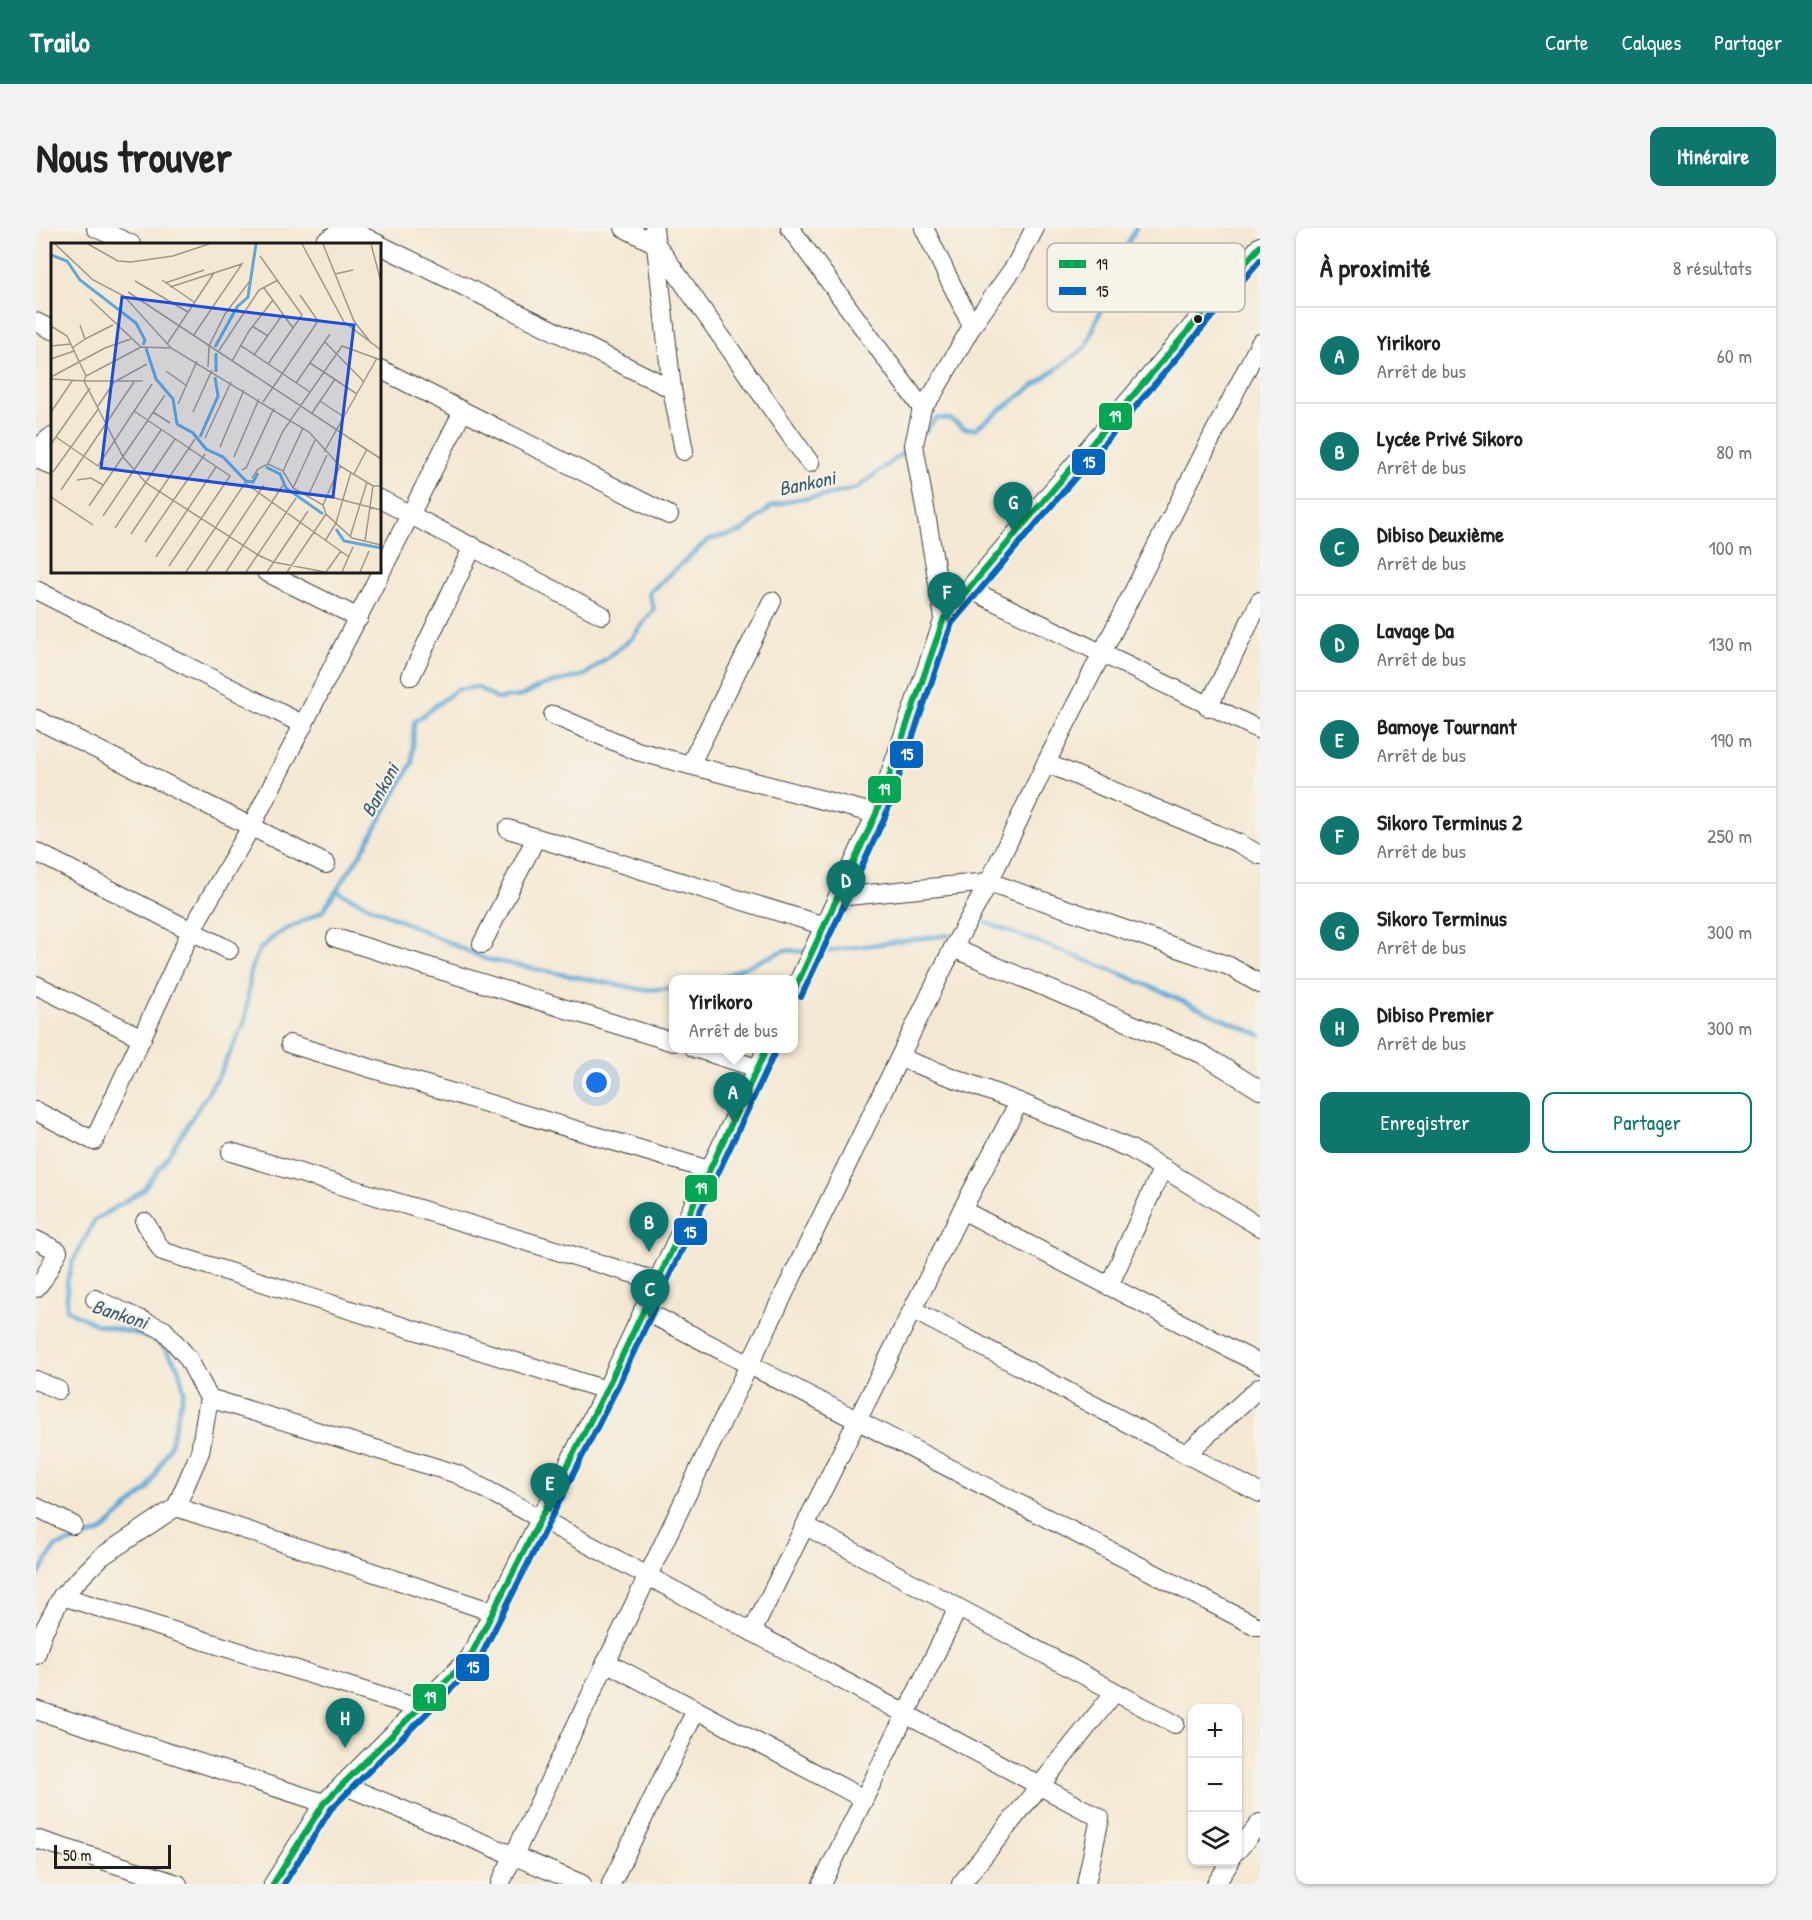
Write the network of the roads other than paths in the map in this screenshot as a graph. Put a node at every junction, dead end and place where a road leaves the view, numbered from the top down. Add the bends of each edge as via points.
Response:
1 (96, 228) edge
2 (624, 228) edge
3 (790, 228) edge
4 (924, 228) edge
5 (1035, 228) edge
6 (350, 229) edge
7 (655, 236) edge
8 (129, 243) edge
9 (329, 243) edge
10 (375, 243) edge
11 (381, 246) edge
12 (1260, 246) edge
13 (1245, 264) edge
14 (1204, 312) edge
15 (36, 322) edge
16 (972, 326) junction
17 (51, 330) edge
18 (1260, 344) edge
19 (381, 370) edge
20 (672, 389) junction
21 (922, 408) junction
22 (463, 411) junction
23 (51, 442) edge
24 (684, 451) dead end
25 (36, 456) edge
26 (810, 463) dead end
27 (51, 465) edge
28 (381, 500) edge
29 (411, 515) junction
30 (669, 515) dead end
31 (473, 546) junction
32 (268, 573) edge
33 (969, 589) junction
34 (36, 590) edge
35 (772, 601) dead end
36 (1260, 601) edge
37 (602, 615) dead end
38 (359, 618) junction
39 (944, 618) junction
40 (1101, 654) junction
41 (411, 675) dead end
42 (1208, 707) junction
43 (554, 715) dead end
44 (36, 719) edge
45 (304, 725) junction
46 (1260, 730) edge
47 (1046, 763) junction
48 (690, 765) junction
49 (876, 814) junction
50 (251, 827) junction
51 (508, 830) dead end
52 (536, 838) junction
53 (36, 852) edge
54 (1260, 855) edge
55 (326, 864) dead end
56 (988, 882) junction
57 (838, 897) junction
58 (825, 927) junction
59 (191, 931) junction
60 (336, 938) dead end
61 (482, 944) dead end
62 (953, 948) junction
63 (229, 950) dead end
64 (798, 983) edge
65 (1260, 984) edge
66 (36, 985) edge
67 (142, 1038) junction
68 (669, 1041) edge
69 (290, 1044) dead end
70 (710, 1053) edge
71 (764, 1053) edge
72 (900, 1058) junction
73 (757, 1068) junction
74 (1260, 1090) edge
75 (1019, 1102) junction
76 (36, 1111) edge
77 (231, 1152) dead end
78 (1163, 1167) junction
79 (709, 1170) junction
80 (962, 1210) junction
81 (145, 1222) dead end
82 (1260, 1227) edge
83 (36, 1240) edge
84 (657, 1281) junction
85 (1109, 1286) junction
86 (36, 1288) edge
87 (95, 1299) dead end
88 (643, 1310) junction
89 (913, 1310) junction
90 (1260, 1364) edge
91 (749, 1365) junction
92 (36, 1380) edge
93 (1260, 1387) edge
94 (58, 1390) dead end
95 (606, 1390) junction
96 (209, 1398) junction
97 (858, 1420) junction
98 (1186, 1454) junction
99 (1260, 1493) edge
100 (36, 1507) edge
101 (176, 1508) junction
102 (540, 1519) junction
103 (73, 1525) dead end
104 (806, 1526) junction
105 (647, 1576) junction
106 (62, 1596) junction
107 (958, 1608) junction
108 (493, 1612) junction
109 (1260, 1626) edge
110 (752, 1632) junction
111 (36, 1655) edge
112 (606, 1662) junction
113 (1115, 1692) junction
114 (418, 1708) junction
115 (36, 1710) edge
116 (696, 1710) junction
117 (906, 1714) junction
118 (1175, 1724) dead end
119 (343, 1785) junction
120 (1039, 1786) junction
121 (864, 1799) junction
122 (324, 1803) junction
123 (1260, 1823) edge
124 (37, 1843) edge
125 (1242, 1845) edge
126 (513, 1856) junction
127 (1227, 1866) edge
128 (177, 1884) edge
129 (273, 1884) edge
130 (500, 1884) edge
131 (582, 1884) edge
132 (611, 1884) edge
133 (822, 1884) edge
134 (961, 1884) edge
135 (1086, 1884) edge
136 (1216, 1884) edge

1 - 8 street
2 - 7 street
3 - 21 street
4 - 16 street
5 - 16 street via 1015,266
6 - 9 street
6 - 10 street
7 - 20 street
7 - 26 street
11 - 20 street
12 - 13 street
14 - 33 street
15 - 17 street
16 - 21 street
18 - 40 street
19 - 22 street
20 - 24 street
21 - 39 street via 914,445
22 - 29 street
22 - 30 street
23 - 25 street
25 - 27 street
28 - 29 street
29 - 31 street
29 - 38 street
31 - 37 street
31 - 41 street
32 - 38 street
33 - 39 street
33 - 40 street
34 - 45 street
35 - 48 street
36 - 42 street
38 - 45 street
39 - 49 street
40 - 42 street
40 - 47 street
42 - 46 street
43 - 48 street via 637,751
44 - 50 street
45 - 50 street
47 - 54 street
47 - 56 street
48 - 49 street
49 - 57 street
50 - 55 street
50 - 59 street
51 - 52 street
52 - 58 street
52 - 61 street
53 - 59 street
56 - 57 street
56 - 62 street
56 - 65 street via 1229,966
57 - 58 street
58 - 64 street
59 - 63 street
59 - 67 street
60 - 68 street
62 - 72 street
62 - 74 street via 1202,1054
66 - 67 street
67 - 76 street via 94,1141
69 - 79 street
70 - 73 street
71 - 73 street
72 - 75 street
72 - 91 street
73 - 79 street
75 - 78 street via 1131,1149
75 - 80 street
77 - 84 street
78 - 82 street
78 - 85 street
79 - 84 street
80 - 85 street
80 - 89 street
81 - 95 street via 162,1251
83 - 86 street via 58,1251
84 - 88 street
85 - 90 street
87 - 96 street via 164,1330 188,1358
88 - 91 street
88 - 95 street
89 - 97 street
89 - 98 street
91 - 97 street
91 - 105 street
92 - 94 street
93 - 98 street
95 - 102 street
96 - 101 street via 200,1452
96 - 102 street via 457,1474
97 - 104 street
97 - 109 street
98 - 99 street
100 - 103 street
101 - 106 street via 101,1557
101 - 108 street
102 - 105 street
102 - 108 street
104 - 107 street
104 - 110 street
105 - 110 street
105 - 112 street
106 - 111 street
106 - 114 street
107 - 113 street
107 - 117 street
108 - 114 street via 470,1657
110 - 117 street
112 - 116 street
112 - 126 street
113 - 118 street
113 - 120 street
114 - 119 street
115 - 122 street
116 - 121 street
116 - 132 street
117 - 120 street
117 - 121 street
119 - 122 street
119 - 126 street
120 - 134 street
120 - 135 street via 1100,1818
121 - 133 street
122 - 129 street
123 - 125 street
124 - 128 street
126 - 130 street
126 - 131 street
127 - 136 street

